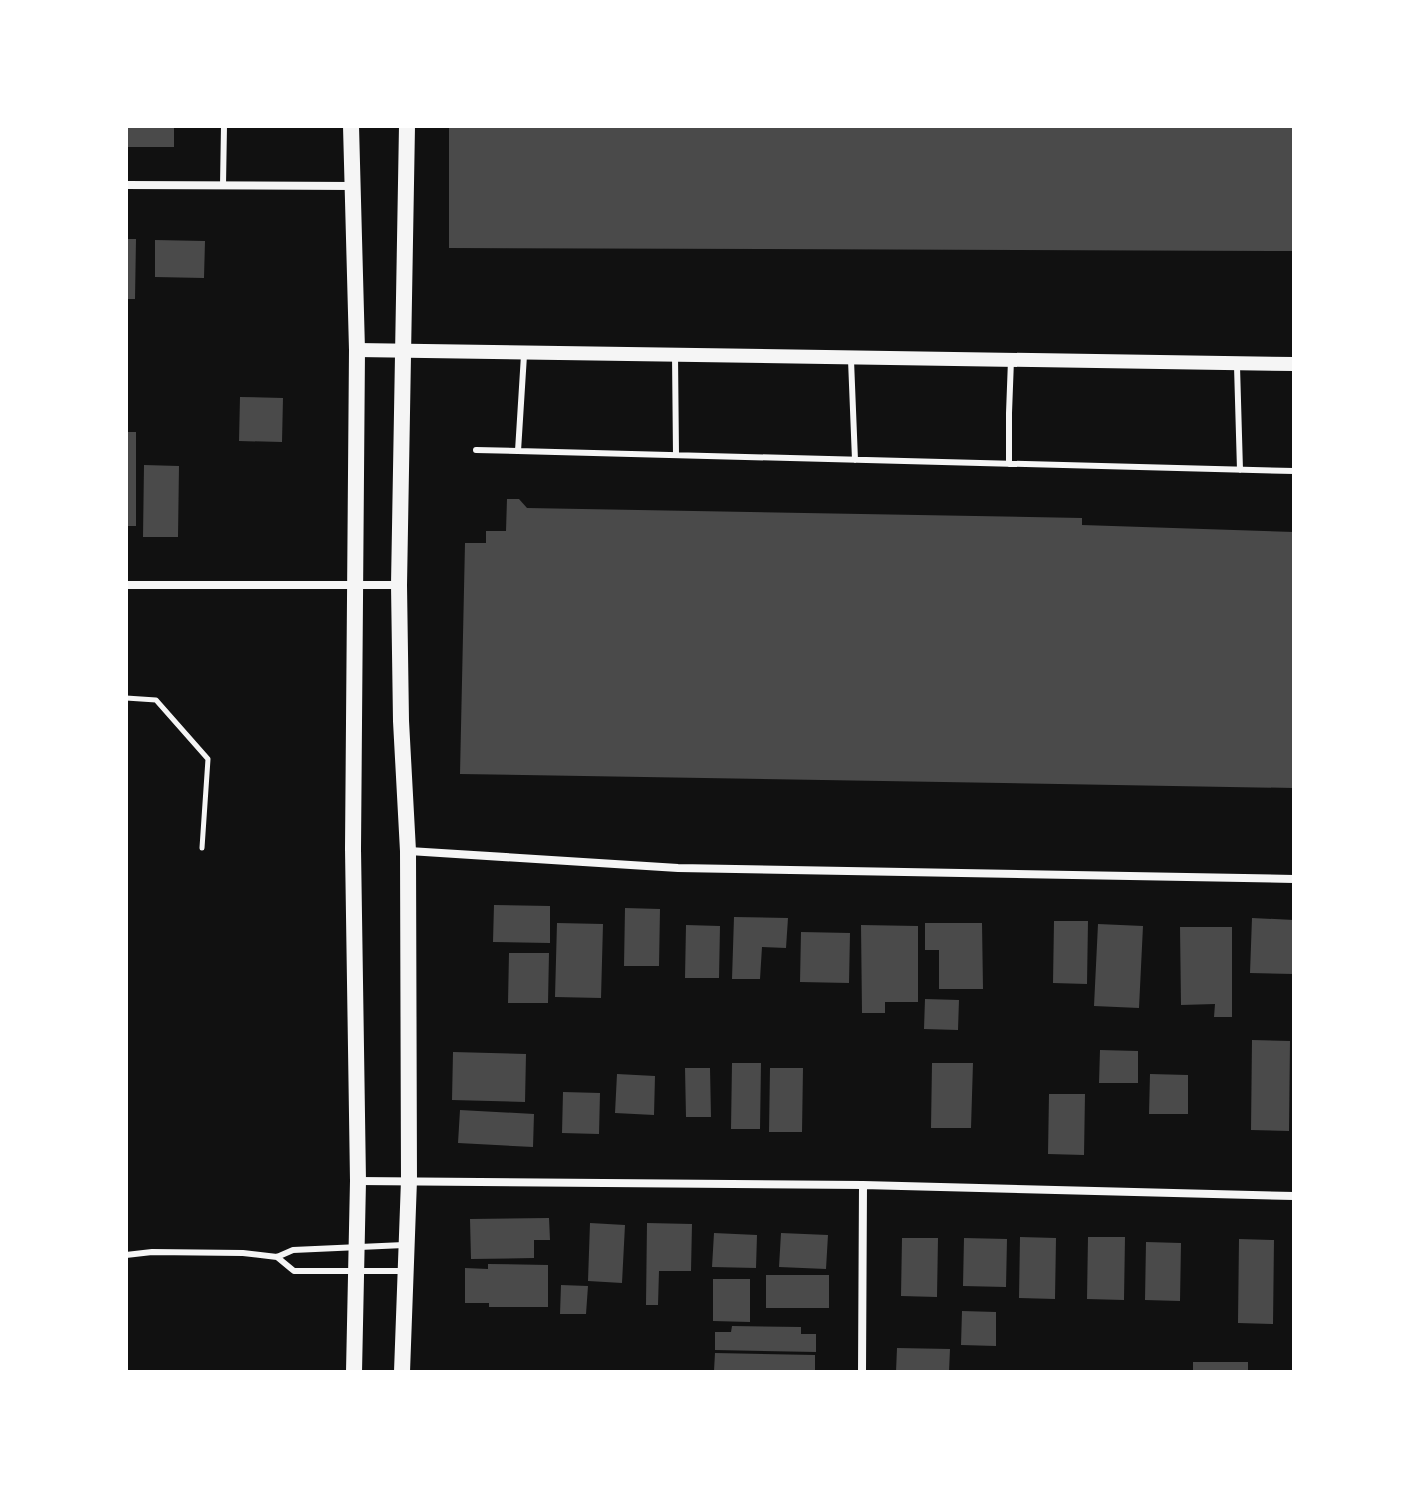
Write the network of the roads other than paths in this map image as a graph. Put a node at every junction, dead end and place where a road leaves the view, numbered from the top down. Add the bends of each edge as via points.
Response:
1 (224, 126) edge
2 (351, 126) edge
3 (407, 126) edge
4 (126, 185) edge
5 (223, 185) junction
6 (352, 186) junction
7 (357, 350) junction
8 (404, 351) junction
9 (524, 353) junction
10 (675, 355) junction
11 (851, 358) junction
12 (1011, 360) junction
13 (1237, 363) junction
14 (1294, 364) edge
15 (476, 450) dead end
16 (518, 451) junction
17 (676, 455) junction
18 (855, 460) junction
19 (1009, 464) junction
20 (1240, 470) junction
21 (1294, 471) edge
22 (126, 585) edge
23 (355, 585) junction
24 (399, 585) junction
25 (408, 851) junction
26 (1294, 879) edge
27 (409, 1180) junction
28 (358, 1181) junction
29 (863, 1185) junction
30 (1294, 1196) edge
31 (407, 1244) junction
32 (356, 1246) junction
33 (126, 1255) edge
34 (277, 1257) junction
35 (355, 1271) junction
36 (406, 1271) junction
37 (354, 1372) edge
38 (402, 1372) edge
39 (862, 1372) edge

1 - 5 lane
2 - 6 main road
3 - 8 main road
4 - 5 street
5 - 6 street
6 - 7 main road
7 - 8 street
7 - 23 main road
8 - 9 street
8 - 24 main road
9 - 10 street
9 - 16 lane
10 - 11 street
10 - 17 lane
11 - 12 street
11 - 18 lane
12 - 13 street
12 - 19 lane
13 - 14 street
13 - 20 lane
15 - 16 lane
16 - 17 lane
17 - 18 lane
18 - 19 lane
19 - 20 lane
20 - 21 lane
22 - 23 street
23 - 24 street
23 - 28 main road
24 - 25 main road
25 - 26 street via 678,868
25 - 27 main road
27 - 28 street
27 - 29 street
27 - 31 main road
28 - 32 main road
29 - 30 street
29 - 39 street
31 - 32 lane
31 - 36 main road
32 - 34 lane via 293,1250
32 - 35 main road
33 - 34 lane
34 - 35 lane via 294,1271
35 - 36 lane
35 - 37 main road
36 - 38 main road

